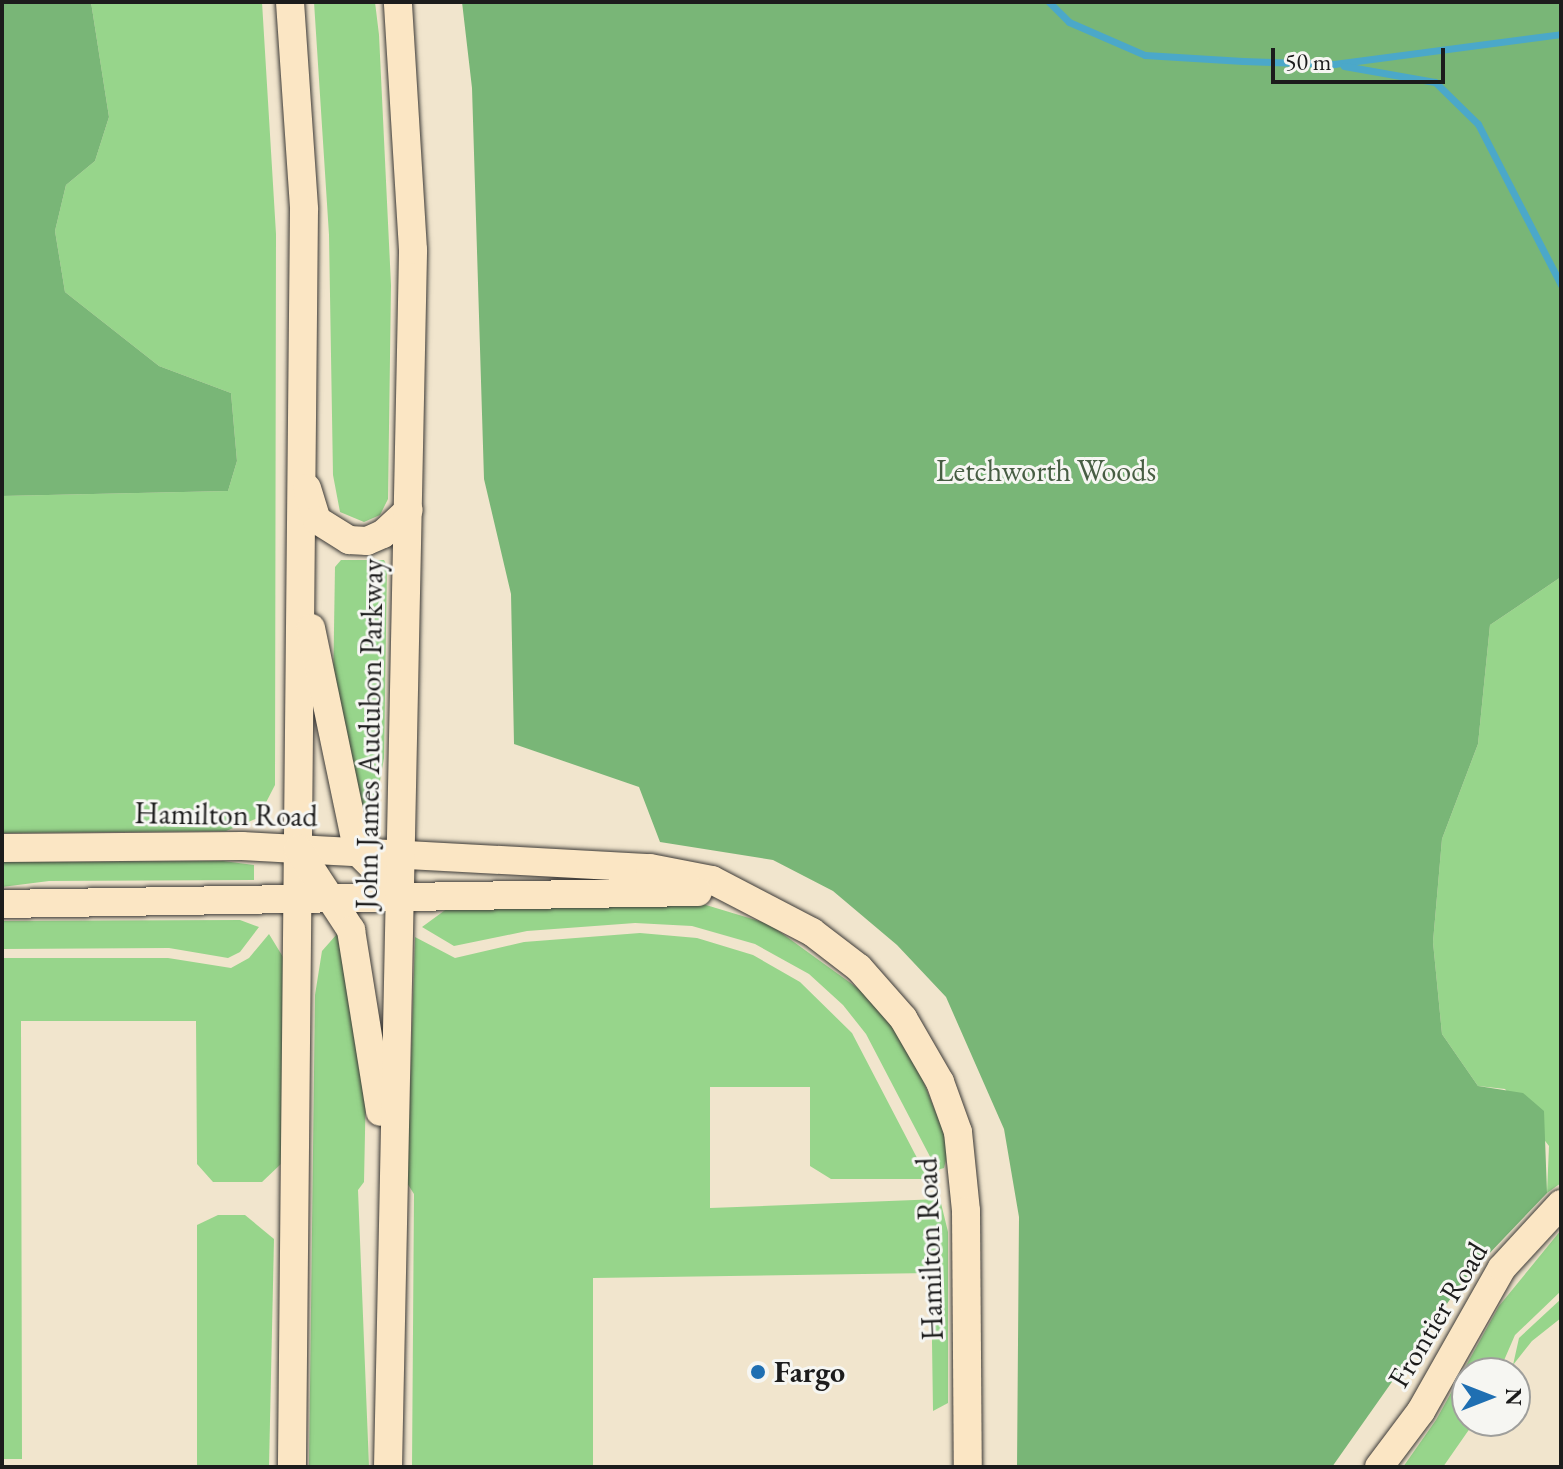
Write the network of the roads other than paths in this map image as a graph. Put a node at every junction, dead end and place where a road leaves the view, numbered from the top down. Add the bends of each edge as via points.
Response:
1 (290, 2) edge
2 (398, 2) edge
3 (302, 456) junction
4 (409, 510) junction
5 (300, 576) junction
6 (2, 848) edge
7 (298, 849) junction
8 (358, 852) junction
9 (404, 855) junction
10 (731, 892) junction
11 (402, 896) junction
12 (300, 899) junction
13 (335, 899) junction
14 (2, 904) edge
15 (392, 1188) junction
16 (1561, 1204) edge
17 (292, 1467) edge
18 (388, 1467) edge
19 (968, 1467) edge
20 (1379, 1467) edge

1 - 3 main road via 304,210
2 - 4 main road, John James Audubon Parkway via 413,250
3 - 4 main road via 310,505 326,530 367,541
3 - 5 main road
4 - 9 main road, John James Audubon Parkway
5 - 7 main road
5 - 8 main road
6 - 7 main road, Hamilton Road
7 - 8 main road, Hamilton Road
7 - 12 main road
7 - 13 main road
8 - 9 main road, Hamilton Road
8 - 11 main road
9 - 10 main road, Hamilton Road via 650,868 712,880
9 - 11 main road, John James Audubon Parkway
10 - 11 main road, Hamilton Road
10 - 19 main road, Hamilton Road via 789,918 859,968 911,1029 940,1082 958,1132 966,1187
11 - 13 main road, Hamilton Road
11 - 15 main road, John James Audubon Parkway
12 - 13 main road, Hamilton Road
12 - 14 main road, Hamilton Road
12 - 17 main road
13 - 15 main road via 351,930
15 - 18 main road, John James Audubon Parkway
16 - 20 main road, Frontier Road via 1496,1278 1421,1411

